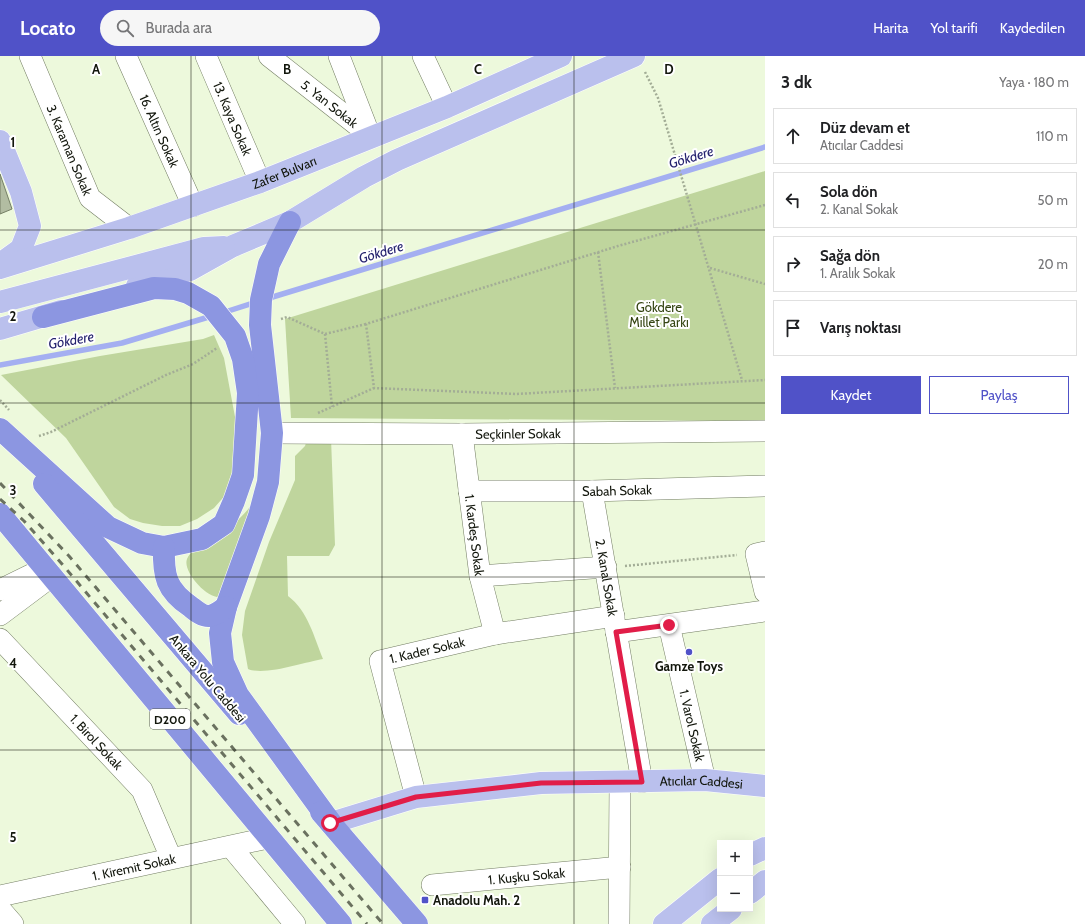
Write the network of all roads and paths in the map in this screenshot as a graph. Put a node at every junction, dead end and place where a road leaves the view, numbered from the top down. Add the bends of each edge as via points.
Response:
1 (30, 56) edge
2 (126, 56) edge
3 (206, 56) edge
4 (339, 56) edge
5 (423, 56) edge
6 (561, 56) edge
7 (276, 59) edge
8 (639, 63) edge
9 (447, 107) junction
10 (371, 136) junction
11 (0, 141) edge
12 (260, 182) junction
13 (765, 205) edge
14 (192, 206) junction
15 (290, 222) junction
16 (697, 225) junction
17 (129, 228) junction
18 (233, 246) junction
19 (598, 252) junction
20 (0, 264) edge
21 (0, 268) edge
22 (710, 268) junction
23 (765, 284) edge
24 (0, 302) edge
25 (43, 317) junction
26 (366, 324) junction
27 (260, 325) junction
28 (0, 329) edge
29 (325, 334) junction
30 (217, 348) dead end
31 (742, 380) junction
32 (765, 380) edge
33 (374, 388) junction
34 (615, 388) junction
35 (332, 407) junction
36 (312, 415) dead end
37 (0, 431) edge
38 (765, 431) edge
39 (51, 432) dead end
40 (272, 433) junction
41 (462, 434) junction
42 (765, 486) edge
43 (469, 491) junction
44 (592, 491) junction
45 (0, 514) edge
46 (0, 526) edge
47 (164, 547) junction
48 (760, 553) edge
49 (606, 567) junction
50 (46, 569) junction
51 (480, 576) junction
52 (0, 590) edge
53 (765, 592) edge
54 (226, 607) junction
55 (765, 611) edge
56 (0, 615) edge
57 (615, 624) junction
58 (669, 625) junction
59 (496, 634) junction
60 (0, 640) edge
61 (705, 780) junction
62 (642, 782) junction
63 (620, 783) junction
64 (765, 786) edge
65 (416, 797) junction
66 (330, 823) junction
67 (268, 838) junction
68 (231, 847) junction
69 (765, 848) edge
70 (753, 854) edge
71 (171, 858) junction
72 (620, 867) junction
73 (717, 881) edge
74 (765, 881) edge
75 (432, 885) dead end
76 (753, 891) edge
77 (0, 896) edge
78 (0, 909) edge
79 (727, 912) edge
80 (13, 924) edge
81 (295, 924) edge
82 (341, 924) edge
83 (417, 924) edge
84 (619, 924) edge
85 (664, 924) edge
86 (712, 924) edge

1 - 17 street, 3. Karaman Sokak via 90,198
2 - 14 street, 16. Altın Sokak
3 - 12 street, 13. Kaya Sokak
4 - 10 street
5 - 9 street
6 - 9 main road, Zafer Bulvarı
7 - 10 street, 5. Yan Sokak
8 - 15 main road via 397,160
8 - 16 path via 658,98
9 - 10 main road, Zafer Bulvarı
10 - 12 main road, Zafer Bulvarı
11 - 20 main road via 21,192 30,226 21,249
12 - 14 main road, Zafer Bulvarı
13 - 16 path
14 - 17 main road, Zafer Bulvarı
15 - 18 main road
15 - 27 highway via 269,264 261,300
16 - 19 path
16 - 22 path
17 - 21 main road, Zafer Bulvarı
18 - 24 main road via 204,248
18 - 25 main road via 190,270
19 - 26 path
19 - 34 path
22 - 23 path
22 - 31 path
25 - 28 main road
25 - 47 highway via 139,291 165,288 188,294 211,306 235,336 248,393 243,475 224,524 202,539
26 - 29 path
26 - 33 path
27 - 29 path via 287,317
27 - 40 highway
29 - 35 path
30 - 39 path via 193,364 166,374
31 - 32 path
31 - 34 path
33 - 34 path via 516,394
33 - 35 path
35 - 36 path
37 - 47 highway via 108,527 142,543
37 - 66 highway, Ankara Yolu Caddesi
38 - 41 street, Seçkinler Sokak
40 - 41 street, Seçkinler Sokak
40 - 54 highway via 268,482 259,516
41 - 43 street, 1. Kardeş Sokak
42 - 44 street, Sabah Sokak
43 - 44 street, Sabah Sokak
43 - 51 street, 1. Kardeş Sokak
44 - 49 street, 2. Kanal Sokak
45 - 50 highway, D200
46 - 50 highway
47 - 54 highway via 164,570 170,588 184,602 199,614 210,616
48 - 49 path
48 - 53 street
49 - 51 street
49 - 57 street, 2. Kanal Sokak
50 - 52 street
50 - 56 street
50 - 67 highway, D200
51 - 59 street, 1. Kardeş Sokak
54 - 66 highway via 220,633 223,662 238,695
55 - 58 street, 1. Kader Sokak
57 - 58 street, 1. Kader Sokak
57 - 59 street, 1. Kader Sokak
57 - 62 street, 2. Kanal Sokak
58 - 61 street, 1. Varol Sokak
59 - 65 street, 1. Kader Sokak via 380,661
60 - 71 street, 1. Birol Sokak via 142,790
61 - 62 main road, Atıcılar Caddesi
61 - 64 main road, Atıcılar Caddesi
62 - 63 main road, Atıcılar Caddesi
63 - 65 main road, Atıcılar Caddesi via 541,783
63 - 72 street
65 - 66 main road, Atıcılar Caddesi
66 - 83 highway, Ankara Yolu Caddesi
67 - 68 street, 1. Kiremit Sokak
67 - 82 highway, D200
68 - 71 street, 1. Kiremit Sokak
68 - 81 street
69 - 70 main road
71 - 77 street, 1. Kiremit Sokak
72 - 75 street, 1. Kuşku Sokak
72 - 84 street
73 - 85 main road
74 - 76 main road
78 - 80 street
79 - 86 main road

